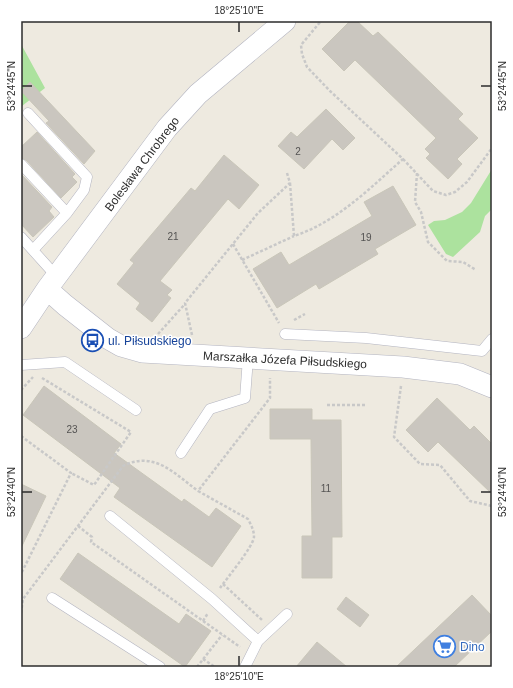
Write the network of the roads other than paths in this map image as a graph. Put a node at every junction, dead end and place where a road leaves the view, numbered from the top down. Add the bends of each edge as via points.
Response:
1 (285, 21) edge
2 (28, 113) dead end
3 (21, 164) edge
4 (67, 213) junction
5 (21, 237) edge
6 (33, 250) junction
7 (52, 283) junction
8 (24, 317) edge
9 (285, 334) road end
10 (492, 339) edge
11 (248, 358) junction
12 (21, 365) edge
13 (492, 387) edge
14 (136, 410) dead end
15 (181, 453) dead end
16 (110, 516) dead end
17 (52, 598) dead end
18 (287, 614) dead end
19 (258, 641) junction
20 (160, 667) edge
21 (245, 667) edge

1 - 7 street, Bolesława Chrobrego via 198,94 167,128
2 - 4 lane via 87,177 84,190
3 - 4 lane
4 - 6 lane
5 - 6 lane
6 - 7 lane
7 - 8 street, Bolesława Chrobrego
7 - 11 street, Marszałka Józefa Piłsudskiego via 65,305 121,346 142,352
9 - 10 lane via 366,338 482,351
11 - 13 street, Marszałka Józefa Piłsudskiego via 403,367 460,374
11 - 15 lane via 245,398 210,409
12 - 14 lane via 65,362
16 - 19 lane via 212,599
17 - 20 lane
18 - 19 lane
19 - 21 lane

